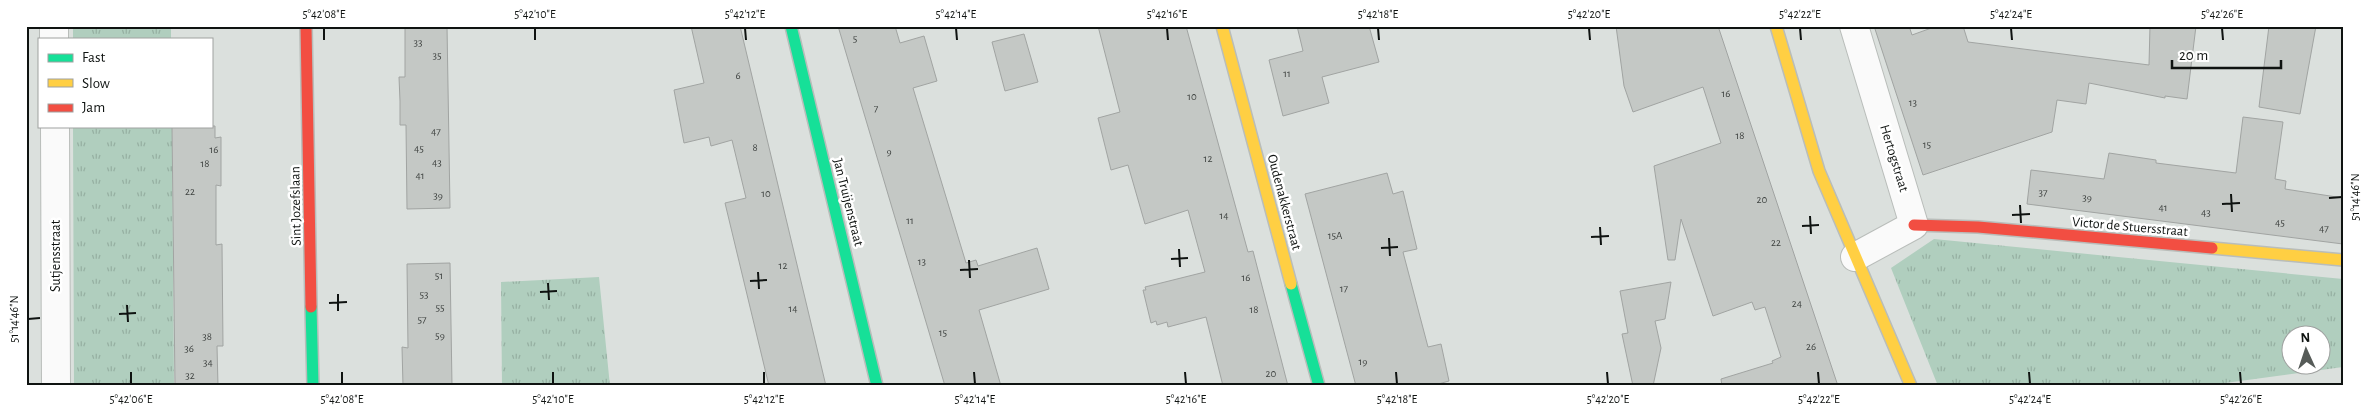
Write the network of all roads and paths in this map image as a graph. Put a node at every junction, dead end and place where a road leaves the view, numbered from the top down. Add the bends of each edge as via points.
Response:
1 (306, 26) edge
2 (791, 26) edge
3 (1222, 26) edge
4 (1776, 26) edge
5 (1854, 26) edge
6 (55, 128) edge
7 (1914, 225) junction
8 (1855, 257) junction
9 (2343, 260) edge
10 (56, 386) edge
11 (314, 386) edge
12 (877, 386) edge
13 (1319, 386) edge
14 (1911, 386) edge

1 - 11 street, Sint Jozefslaan
2 - 12 street, Jan Truijenstraat
3 - 13 street, Oudenakkerstraat
4 - 8 street via 1819,171
5 - 7 street, Hertogstraat
6 - 10 street, Sutjensstraat
7 - 8 street
7 - 9 street, Victor de Stuersstraat via 1978,227
8 - 14 street

